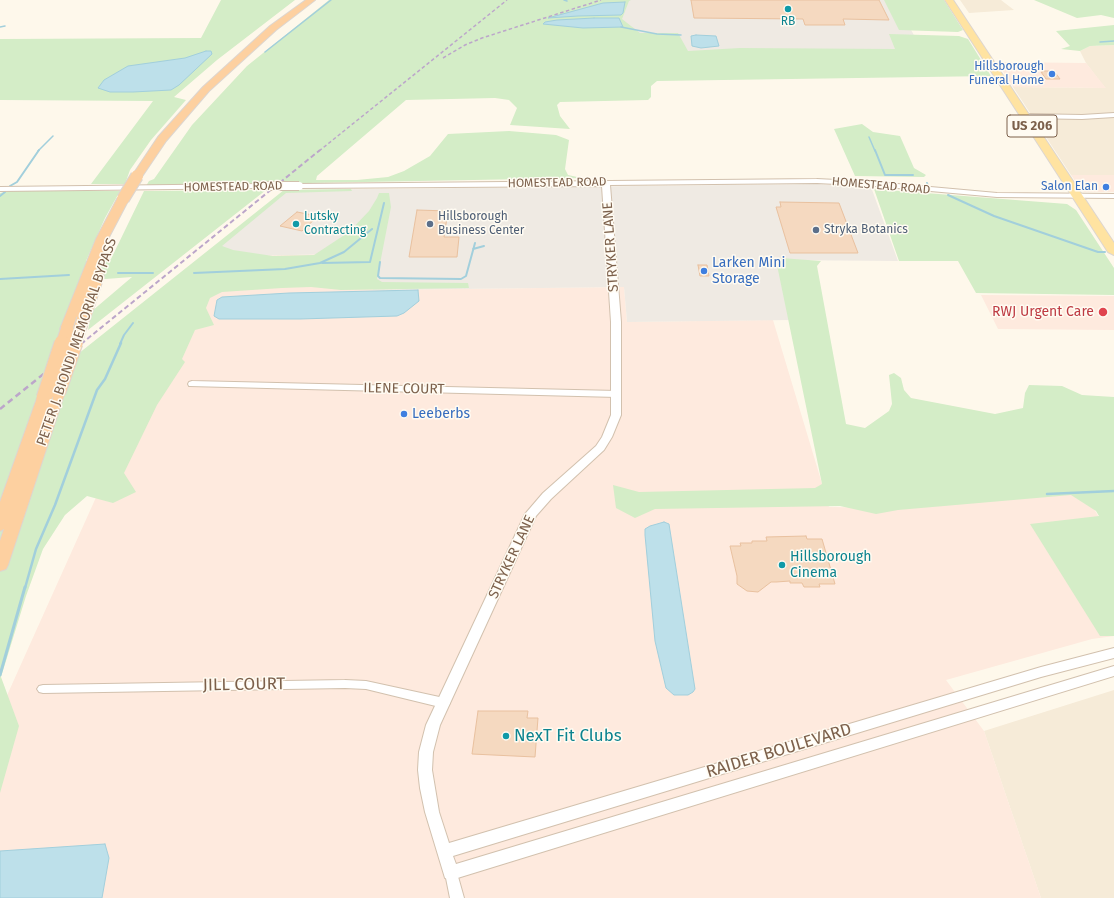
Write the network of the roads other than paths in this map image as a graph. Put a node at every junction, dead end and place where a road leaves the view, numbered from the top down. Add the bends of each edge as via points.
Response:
1 (311, 0) edge
2 (319, 0) edge
3 (949, 0) edge
4 (1114, 115) edge
5 (1025, 116) junction
6 (141, 176) junction
7 (606, 183) junction
8 (0, 189) edge
9 (1114, 196) edge
10 (1077, 197) junction
11 (128, 199) junction
12 (1114, 252) edge
13 (192, 384) dead end
14 (617, 394) junction
15 (51, 395) junction
16 (0, 525) edge
17 (0, 565) edge
18 (1114, 653) edge
19 (1114, 671) edge
20 (43, 689) dead end
21 (444, 703) junction
22 (444, 852) junction
23 (451, 873) junction
24 (457, 898) edge

1 - 6 highway, PETER J. BIONDI MEMORIAL BYPASS via 273,28 206,89 162,139
2 - 6 highway, PETER J. BIONDI MEMORIAL BYPASS via 253,53 213,90
3 - 5 main road, US 206
4 - 5 street
5 - 10 main road, US 206
6 - 11 highway, PETER J. BIONDI MEMORIAL BYPASS, bridge
7 - 8 street, HOMESTEAD ROAD, bridge
7 - 10 street, HOMESTEAD ROAD via 823,181 997,195
7 - 14 street, STRYKER LANE via 616,322
9 - 10 street, HOMESTEAD ROAD
10 - 12 main road, US 206
11 - 15 highway, PETER J. BIONDI MEMORIAL BYPASS, bridge
11 - 15 highway, PETER J. BIONDI MEMORIAL BYPASS, bridge via 102,239 67,329
13 - 14 street, ILENE COURT
14 - 21 street, STRYKER LANE via 613,426 600,448 547,496 532,514
15 - 16 highway, PETER J. BIONDI MEMORIAL BYPASS
15 - 17 highway, PETER J. BIONDI MEMORIAL BYPASS
18 - 22 street, RAIDER BOULEVARD via 1041,672
19 - 23 street, RAIDER BOULEVARD
20 - 21 street, JILL COURT via 345,684 366,685
21 - 22 street, STRYKER LANE via 430,735 425,770 432,812
22 - 23 street, STRYKER LANE
23 - 24 street, STRYKER LANE

